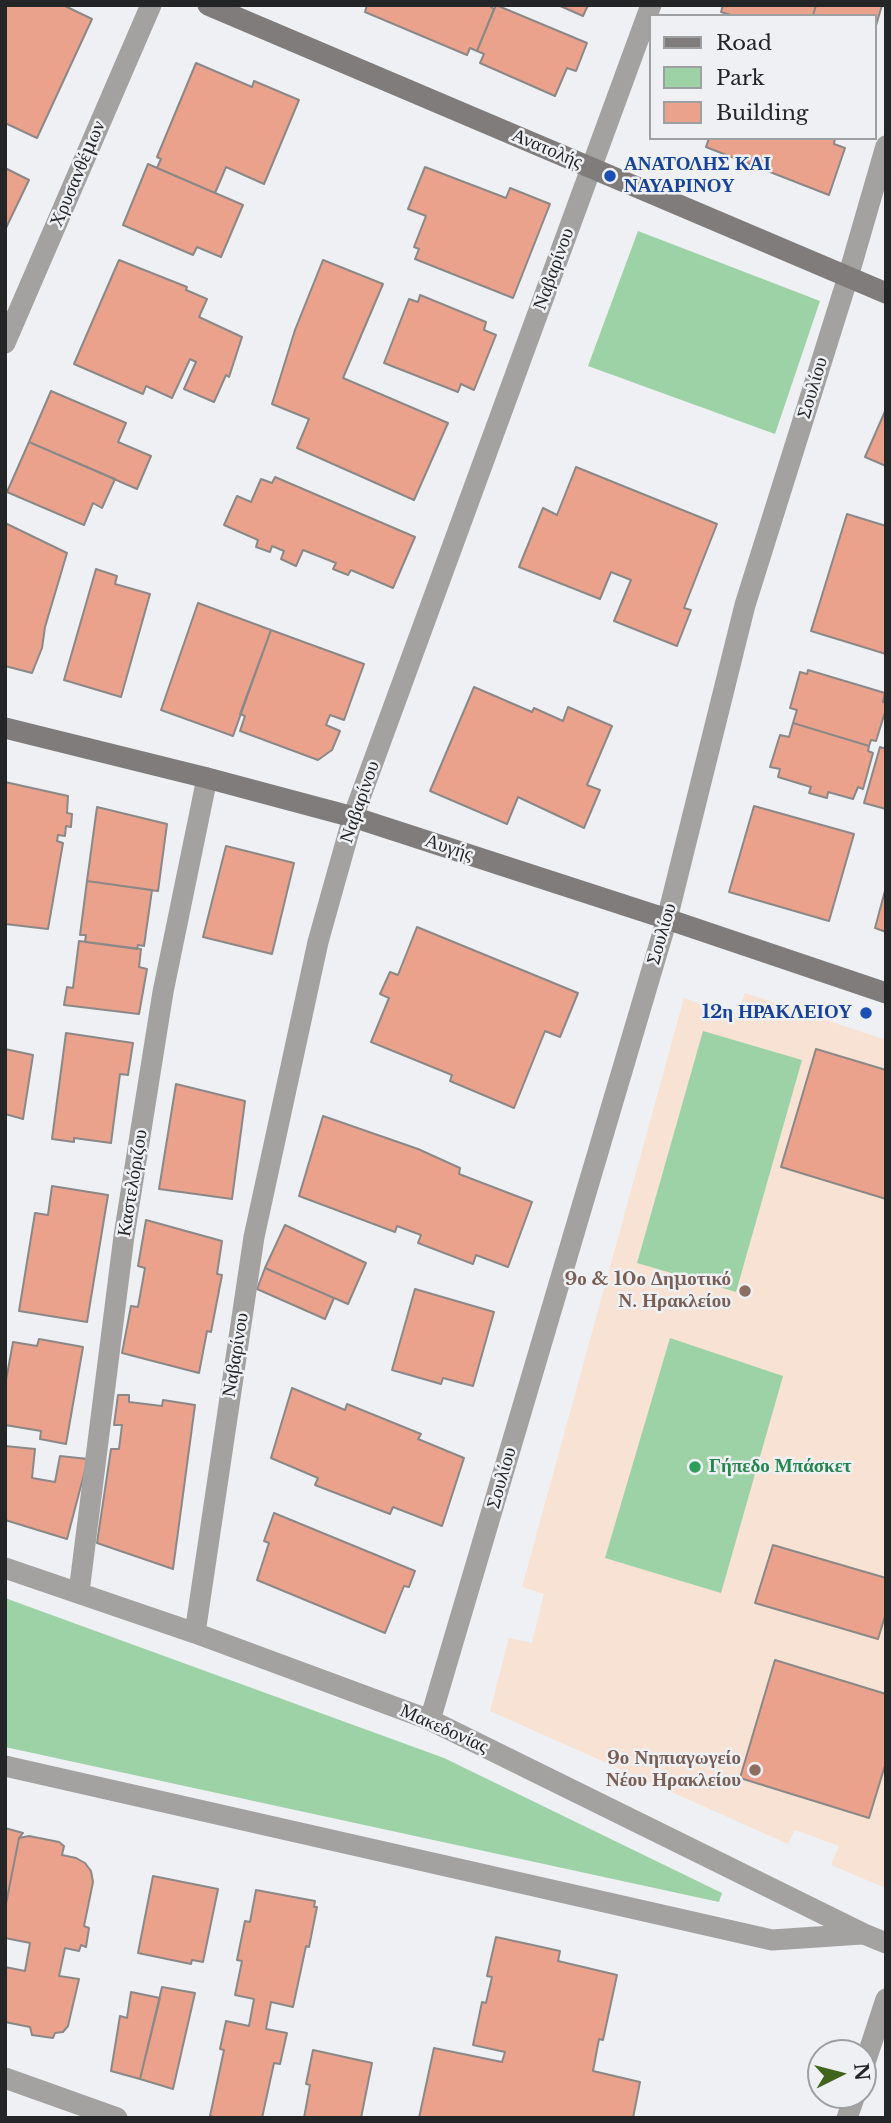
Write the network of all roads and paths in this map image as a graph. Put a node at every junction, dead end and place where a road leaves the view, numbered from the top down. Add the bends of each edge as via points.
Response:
1 (151, 5) edge
2 (208, 5) edge
3 (651, 5) edge
4 (886, 146) edge
5 (592, 168) junction
6 (848, 277) junction
7 (886, 293) edge
8 (5, 343) edge
9 (5, 728) edge
10 (207, 778) junction
11 (354, 817) junction
12 (667, 919) junction
13 (886, 993) edge
14 (5, 1568) edge
15 (79, 1592) junction
16 (195, 1633) junction
17 (430, 1720) junction
18 (5, 1766) edge
19 (864, 1934) junction
20 (886, 1943) edge
21 (886, 1998) edge
22 (873, 2039) edge
23 (5, 2078) edge
24 (117, 2118) edge

1 - 8 street, Χρυσανθέμων
2 - 5 street, Ανατολής
3 - 5 street, Ναβαρίνου
4 - 6 street, Σουλίου
5 - 6 street, Ανατολής
5 - 11 street, Ναβαρίνου
6 - 7 street, Ανατολής
6 - 12 street, Σουλίου via 745,605
9 - 10 street, Αυγής
10 - 11 street, Αυγής
10 - 15 street, Καστελόριζου via 163,992 124,1236
11 - 12 street, Αυγής
11 - 16 street, Ναβαρίνου via 318,942 254,1237
12 - 13 street, Αυγής
12 - 17 street, Σουλίου
14 - 15 street, Μακεδονίας
15 - 16 street, Μακεδονίας
16 - 17 street, Μακεδονίας
17 - 19 street, Μακεδονίας
18 - 19 street, Μακεδονίας via 772,1940
19 - 20 street, Μακεδονίας
21 - 22 street
23 - 24 street

